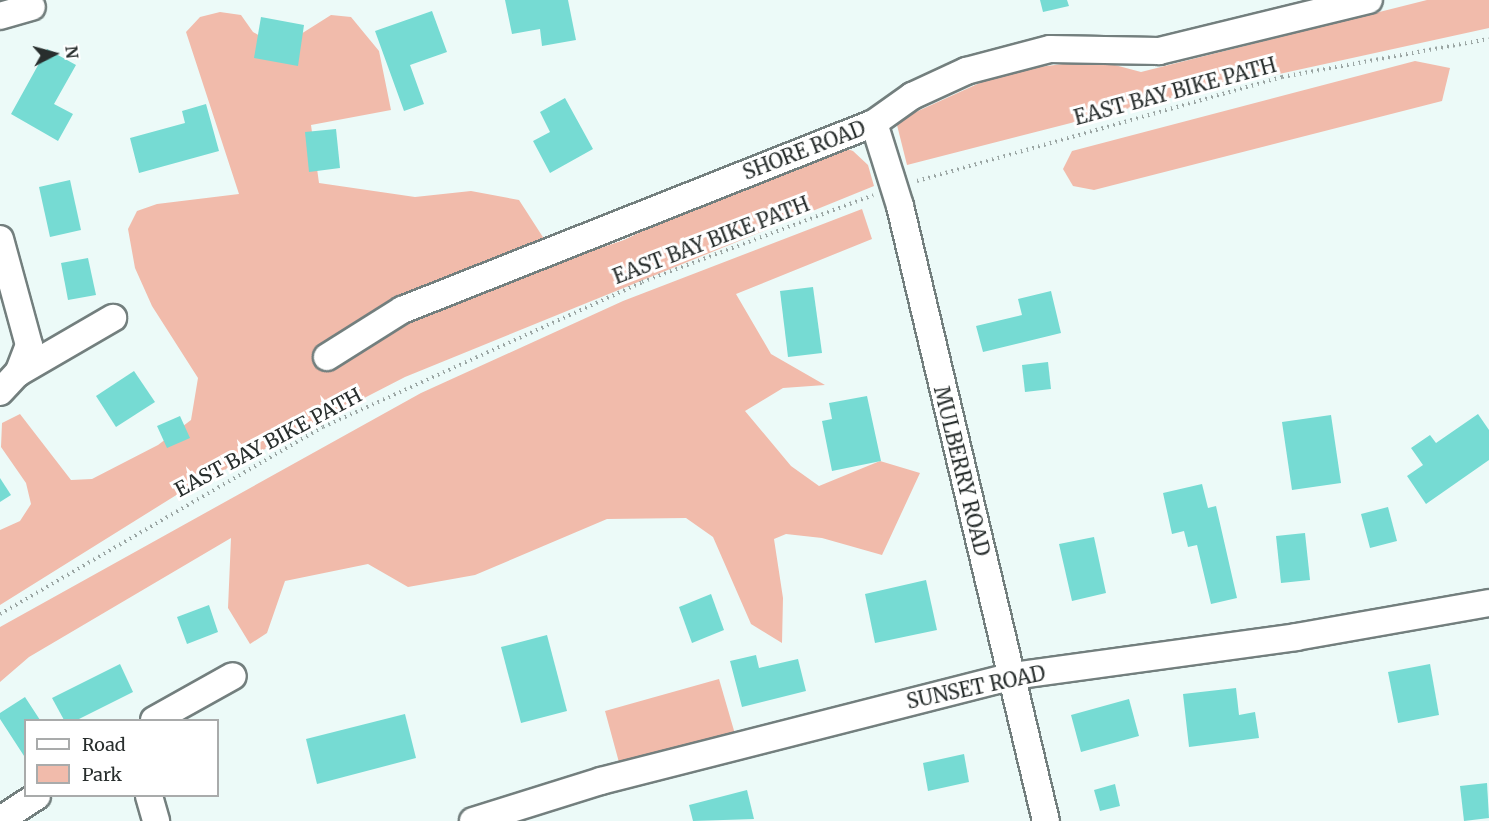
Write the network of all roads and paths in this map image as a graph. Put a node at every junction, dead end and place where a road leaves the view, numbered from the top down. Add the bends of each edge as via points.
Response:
1 (1369, 0) edge
2 (32, 7) dead end
3 (0, 16) edge
4 (1489, 39) edge
5 (874, 123) junction
6 (893, 188) junction
7 (0, 239) edge
8 (113, 318) dead end
9 (327, 357) dead end
10 (18, 372) junction
11 (0, 392) edge
12 (1489, 603) edge
13 (0, 614) edge
14 (233, 676) dead end
15 (1012, 676) junction
16 (156, 719) edge
17 (34, 797) edge
18 (150, 797) edge
19 (0, 820) edge
20 (156, 821) edge
21 (473, 821) edge
22 (1046, 821) edge

1 - 5 street, SHORE ROAD via 1159,51 1050,49 966,71 912,96
2 - 3 street
4 - 6 path, EAST BAY BIKE PATH via 1282,77
5 - 6 street, MULBERRY ROAD
5 - 9 street, SHORE ROAD via 412,305
6 - 13 path, EAST BAY BIKE PATH via 642,282 365,407 151,522
6 - 15 street, MULBERRY ROAD
7 - 10 street via 29,345
8 - 10 street
10 - 11 street
12 - 15 street, SUNSET ROAD via 1296,637
14 - 16 street
15 - 21 street, SUNSET ROAD via 612,778
15 - 22 street, MULBERRY ROAD
17 - 19 street
18 - 20 street

